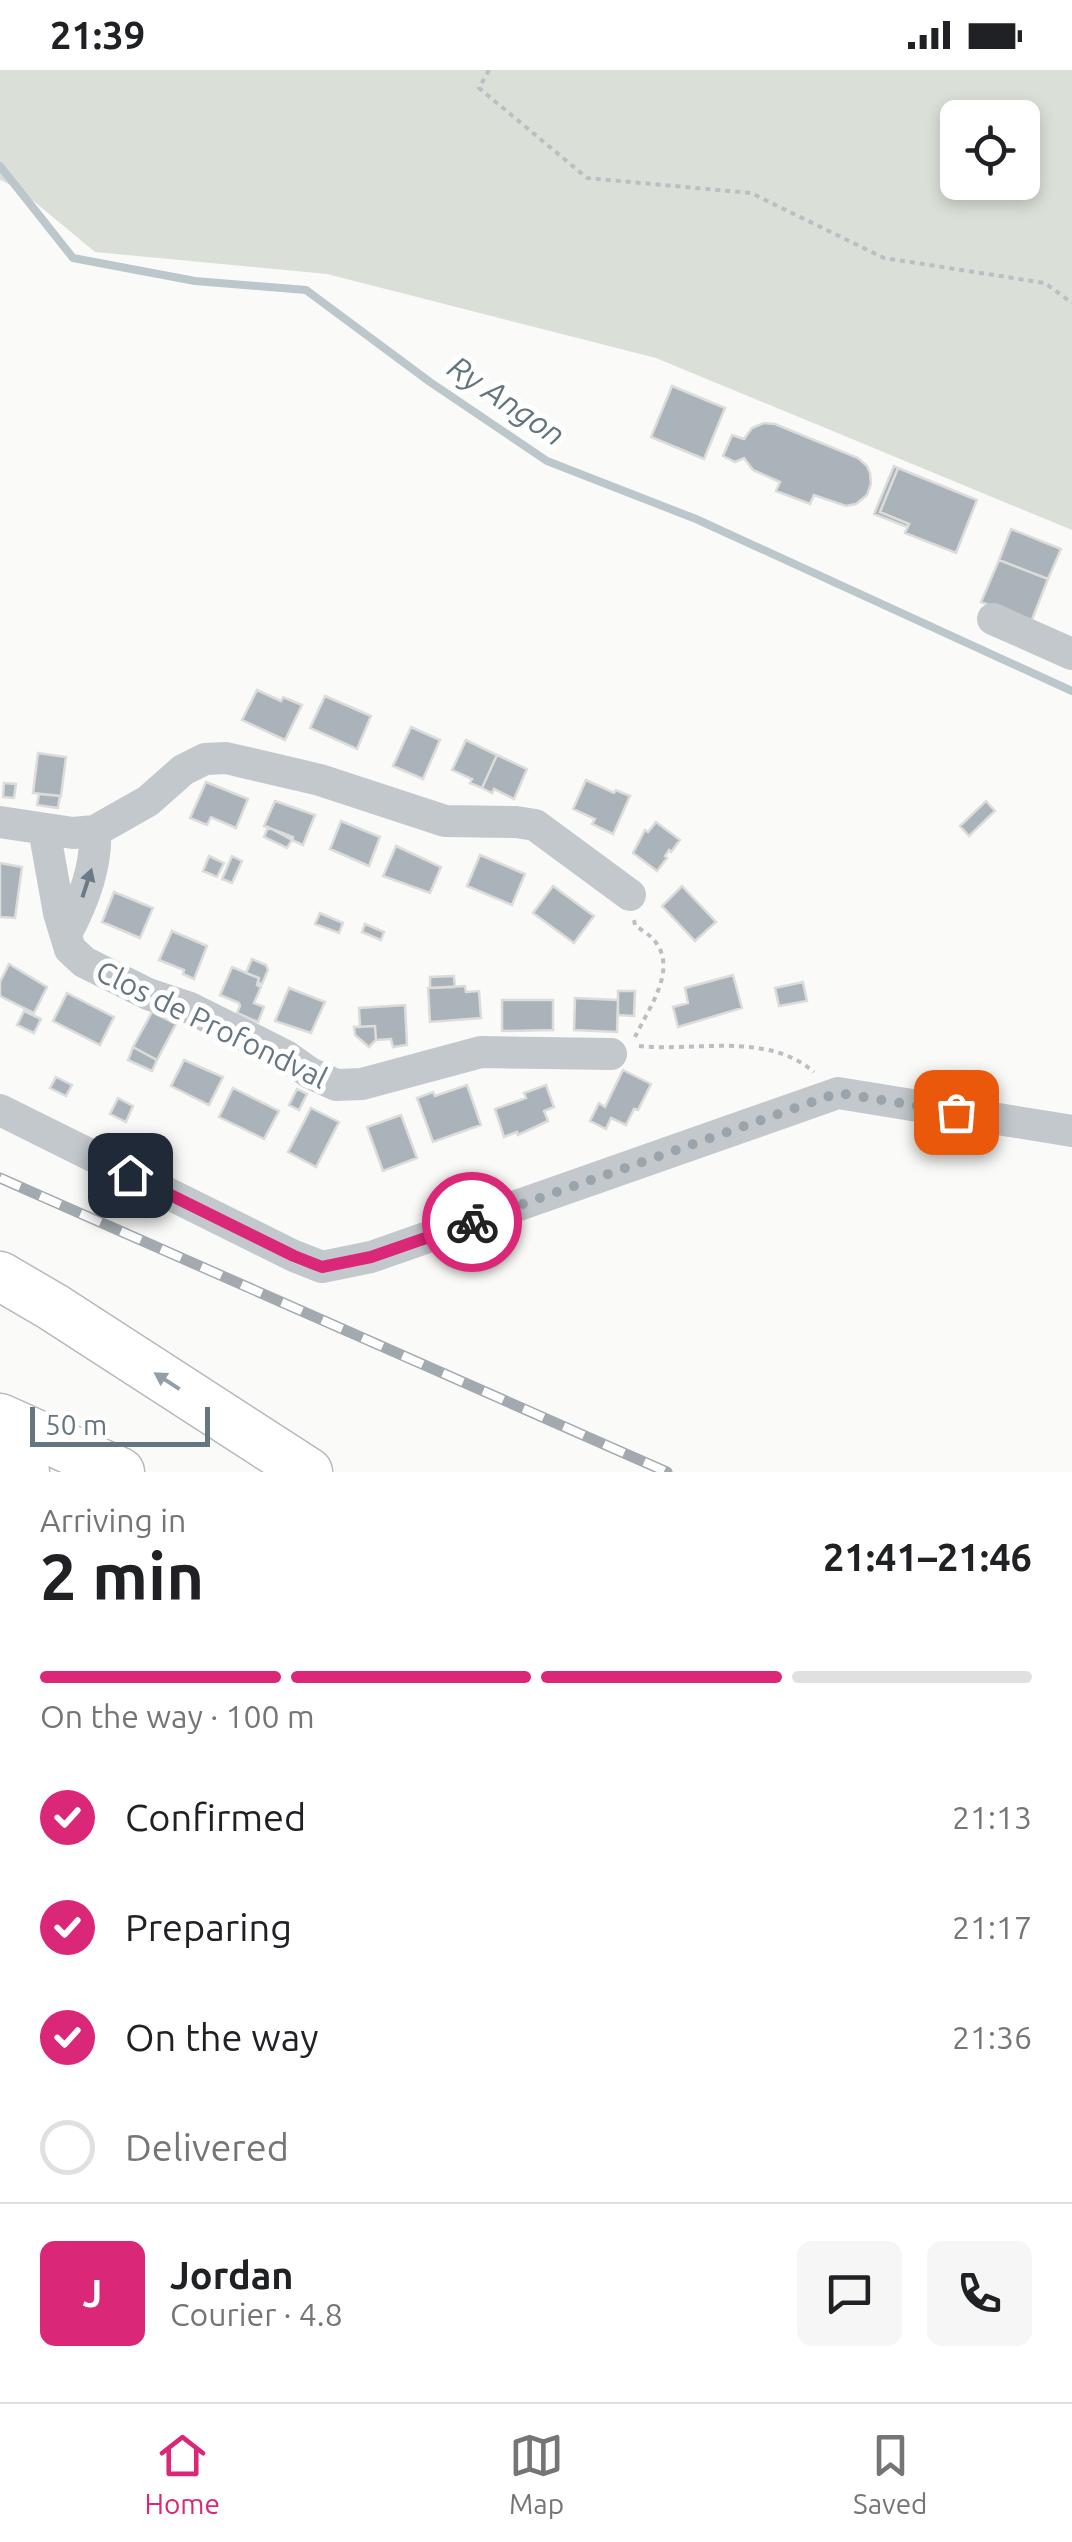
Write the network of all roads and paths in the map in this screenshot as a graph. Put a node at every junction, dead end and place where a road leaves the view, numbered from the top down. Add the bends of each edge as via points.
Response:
1 (488, 70) edge
2 (1072, 303) edge
3 (993, 619) dead end
4 (1072, 654) edge
5 (0, 822) edge
6 (44, 828) junction
7 (96, 831) junction
8 (630, 895) joint
9 (67, 932) junction
10 (611, 1054) dead end
11 (838, 1093) junction
12 (0, 1110) edge
13 (1072, 1131) edge
14 (0, 1276) edge
15 (0, 1418) edge
16 (0, 1461) edge
17 (25, 1472) edge
18 (120, 1472) edge
19 (308, 1472) edge

1 - 2 path via 479,88 587,178 751,192 884,258 1045,283
3 - 4 street
5 - 6 street
6 - 7 street
6 - 9 street, Clos de Profondval
7 - 8 street via 148,801 183,770 226,758 444,821 535,826
9 -> 7 street, Clos de Profondval via 96,853
8 - 11 path via 635,925 655,941 665,966 631,1046 770,1050 807,1066
9 - 10 street, Clos de Profondval via 70,949 84,962 190,1008 336,1085 481,1052
11 - 12 street via 371,1257 322,1267
11 - 13 street
19 -> 14 highway
15 - 18 highway
16 - 17 highway

